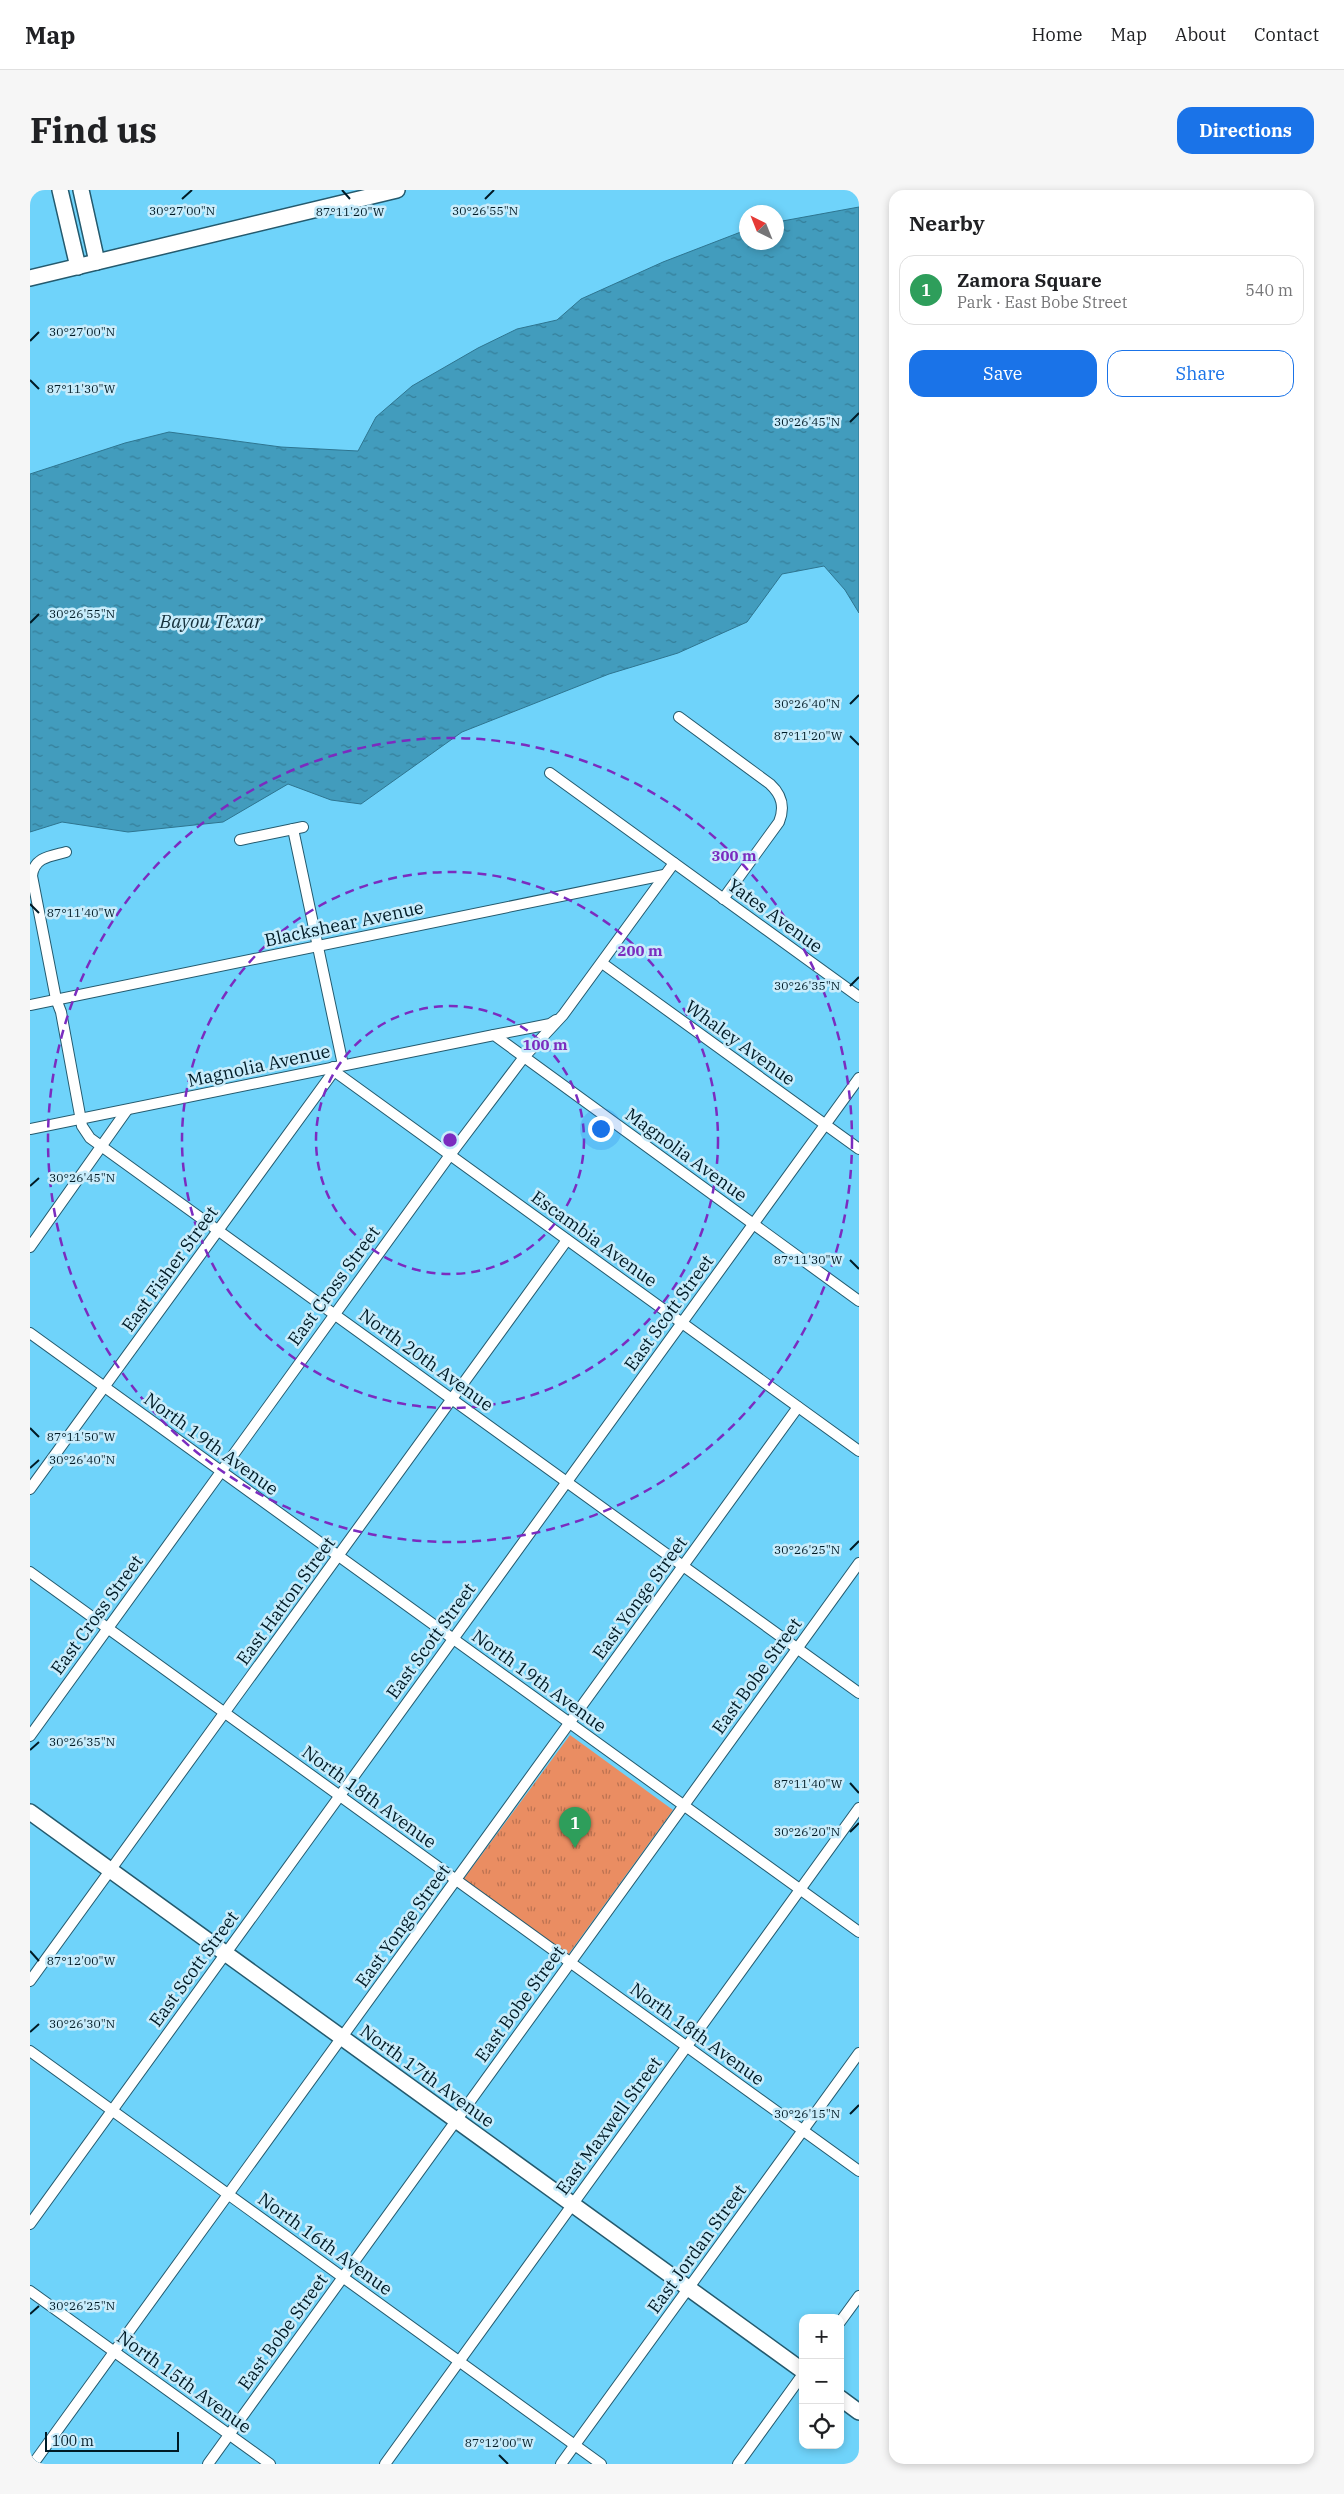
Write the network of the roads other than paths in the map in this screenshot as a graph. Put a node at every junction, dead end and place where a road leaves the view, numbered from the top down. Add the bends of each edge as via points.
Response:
1 (60, 190) edge
2 (80, 190) edge
3 (397, 190) edge
4 (97, 262) junction
5 (78, 267) junction
6 (30, 278) edge
7 (679, 717) dead end
8 (550, 773) dead end
9 (240, 840) dead end
10 (66, 852) dead end
11 (674, 863) junction
12 (664, 875) junction
13 (723, 899) junction
14 (317, 946) junction
15 (602, 963) junction
16 (859, 997) edge
17 (56, 999) junction
18 (30, 1005) edge
19 (563, 1015) junction
20 (494, 1035) junction
21 (524, 1058) junction
22 (337, 1068) junction
23 (859, 1078) edge
24 (127, 1110) junction
25 (81, 1119) junction
26 (825, 1124) junction
27 (30, 1129) edge
28 (103, 1147) junction
29 (859, 1149) edge
30 (450, 1155) junction
31 (753, 1224) junction
32 (218, 1230) junction
33 (567, 1240) junction
34 (30, 1247) edge
35 (859, 1301) edge
36 (334, 1314) junction
37 (682, 1323) junction
38 (30, 1333) edge
39 (104, 1387) junction
40 (452, 1399) junction
41 (798, 1407) junction
42 (859, 1451) edge
43 (221, 1471) junction
44 (567, 1482) junction
45 (30, 1489) edge
46 (338, 1556) junction
47 (859, 1563) edge
48 (683, 1566) junction
49 (30, 1572) edge
50 (108, 1628) junction
51 (453, 1639) junction
52 (798, 1648) junction
53 (859, 1693) edge
54 (224, 1713) junction
55 (570, 1723) junction
56 (30, 1736) edge
57 (339, 1796) junction
58 (684, 1806) junction
59 (859, 1808) edge
60 (30, 1812) edge
61 (110, 1870) junction
62 (456, 1880) junction
63 (800, 1889) junction
64 (859, 1932) edge
65 (226, 1954) junction
66 (570, 1962) junction
67 (30, 1981) edge
68 (342, 2038) junction
69 (686, 2047) junction
70 (30, 2051) edge
71 (859, 2053) edge
72 (112, 2110) junction
73 (456, 2120) junction
74 (803, 2130) junction
75 (859, 2171) edge
76 (228, 2194) junction
77 (572, 2204) junction
78 (30, 2224) edge
79 (343, 2277) junction
80 (688, 2288) junction
81 (30, 2291) edge
82 (859, 2296) edge
83 (844, 2317) edge
84 (114, 2352) junction
85 (459, 2361) junction
86 (799, 2369) edge
87 (799, 2378) edge
88 (844, 2401) edge
89 (859, 2412) edge
90 (229, 2435) junction
91 (575, 2445) junction
92 (33, 2464) edge
93 (208, 2464) edge
94 (270, 2464) edge
95 (385, 2464) edge
96 (561, 2464) edge
97 (601, 2464) edge
98 (738, 2464) edge

1 - 5 street
2 - 4 street
3 - 4 street
4 - 5 street
5 - 6 street
7 - 13 street via 770,784 782,801 779,822
8 - 11 street, Yates Avenue
9 - 14 street via 298,828
10 - 17 street, North 20th Avenue via 38,861 32,876
11 - 12 street, East Cross Street
11 - 13 street, Yates Avenue
12 - 14 street, Blackshear Avenue
12 - 15 street, East Cross Street
13 - 16 street, Yates Avenue
14 - 17 street, Blackshear Avenue
14 - 22 street
15 - 19 street, East Cross Street
15 - 26 street, Whaley Avenue
17 - 18 street, Blackshear Avenue
17 - 25 street, North 20th Avenue
19 - 20 street, Magnolia Avenue via 550,1024
19 - 21 street, East Cross Street
20 - 21 street, Magnolia Avenue
20 - 22 street, Magnolia Avenue
21 - 30 street, East Cross Street
21 - 31 street, Magnolia Avenue
22 - 24 street, Magnolia Avenue
22 - 30 street, Escambia Avenue
22 - 32 street, East Fisher Street
23 - 26 street, East Scott Street
24 - 25 street, Magnolia Avenue
24 - 28 street
25 - 27 street, Magnolia Avenue
25 - 28 street, North 20th Avenue via 85,1132
26 - 29 street, Whaley Avenue
26 - 31 street, East Scott Street
28 - 32 street, North 20th Avenue
28 - 34 street
30 - 33 street, Escambia Avenue
30 - 36 street, East Cross Street
31 - 35 street, Magnolia Avenue
31 - 37 street, East Scott Street
32 - 36 street, North 20th Avenue
32 - 39 street, East Fisher Street
33 - 37 street, Escambia Avenue
33 - 40 street, East Hatton Street
36 - 40 street, North 20th Avenue
36 - 43 street, East Cross Street
37 - 41 street, Escambia Avenue
37 - 44 street, East Scott Street
38 - 39 street, North 19th Avenue
39 - 43 street, North 19th Avenue
39 - 45 street, East Fisher Street
40 - 44 street, North 20th Avenue
40 - 46 street, East Hatton Street
41 - 42 street, Escambia Avenue
41 - 48 street, East Yonge Street
43 - 46 street, North 19th Avenue
43 - 50 street, East Cross Street
44 - 48 street, North 20th Avenue
44 - 51 street, East Scott Street
46 - 51 street, North 19th Avenue
46 - 54 street, East Hatton Street
47 - 52 street, East Bobe Street
48 - 52 street, North 20th Avenue
48 - 55 street, East Yonge Street
49 - 50 street, North 18th Avenue
50 - 54 street, North 18th Avenue
50 - 56 street, East Cross Street
51 - 55 street, North 19th Avenue
51 - 57 street, East Scott Street
52 - 53 street, North 20th Avenue
52 - 58 street, East Bobe Street
54 - 57 street, North 18th Avenue
54 - 61 street, East Hatton Street
55 - 58 street, North 19th Avenue
55 - 62 street, East Yonge Street
57 - 62 street, North 18th Avenue
57 - 65 street, East Scott Street
58 - 63 street, North 19th Avenue
58 - 66 street, East Bobe Street
59 - 63 street, East Maxwell Street
60 - 61 street, North 17th Avenue
61 - 65 street, North 17th Avenue
61 - 67 street, East Hatton Street
62 - 66 street, North 18th Avenue
62 - 68 street, East Yonge Street
63 - 64 street, North 19th Avenue
63 - 69 street, East Maxwell Street
65 - 68 street, North 17th Avenue
65 - 72 street, East Scott Street
66 - 69 street, North 18th Avenue
66 - 73 street, East Bobe Street
68 - 73 street, North 17th Avenue
68 - 76 street, East Yonge Street
69 - 74 street, North 18th Avenue
69 - 77 street, East Maxwell Street
70 - 72 street, North 16th Avenue
71 - 74 street, East Jordan Street
72 - 76 street, North 16th Avenue
72 - 78 street, East Scott Street
73 - 77 street, North 17th Avenue
73 - 79 street, East Bobe Street
74 - 75 street, North 18th Avenue
74 - 80 street, East Jordan Street
76 - 79 street, North 16th Avenue
76 - 84 street, East Yonge Street
77 - 80 street, North 17th Avenue
77 - 85 street, East Maxwell Street
79 - 85 street, North 16th Avenue
79 - 90 street, East Bobe Street
80 - 86 street, North 17th Avenue
80 - 91 street, East Jordan Street
81 - 84 street, North 15th Avenue
82 - 83 street
84 - 90 street, North 15th Avenue
84 - 92 street, East Yonge Street
85 - 91 street, North 16th Avenue
85 - 95 street, East Maxwell Street
87 - 98 street
88 - 89 street
90 - 93 street, East Bobe Street
90 - 94 street, North 15th Avenue
91 - 96 street, East Jordan Street
91 - 97 street, North 16th Avenue

